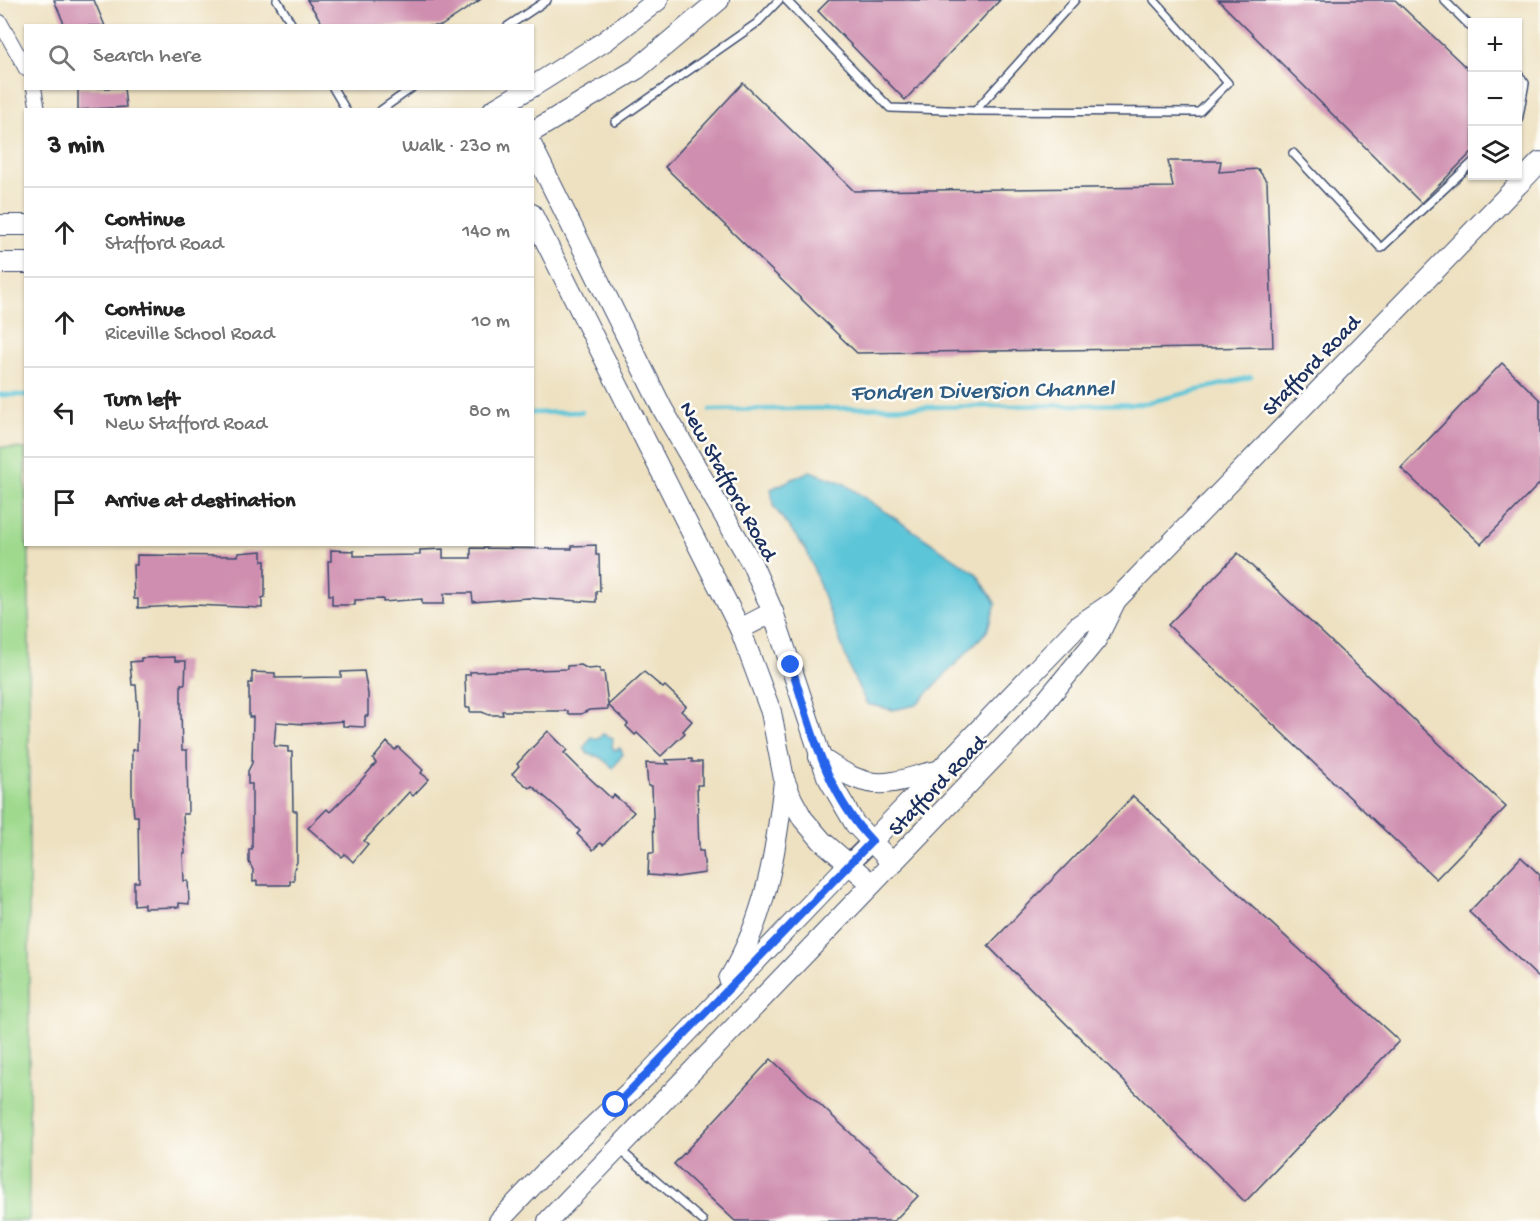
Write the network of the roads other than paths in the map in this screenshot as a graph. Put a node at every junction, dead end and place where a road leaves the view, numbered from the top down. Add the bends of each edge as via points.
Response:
1 (278, 0) edge
2 (547, 0) edge
3 (658, 0) edge
4 (719, 0) edge
5 (779, 0) edge
6 (786, 0) edge
7 (1075, 0) edge
8 (1154, 0) edge
9 (1444, 0) edge
10 (0, 22) edge
11 (1468, 23) edge
12 (293, 24) edge
13 (511, 24) edge
14 (24, 65) edge
15 (1522, 79) edge
16 (534, 86) edge
17 (34, 90) edge
18 (334, 90) edge
19 (409, 90) edge
20 (528, 90) edge
21 (1522, 99) edge
22 (38, 108) edge
23 (345, 108) edge
24 (384, 108) edge
25 (496, 108) edge
26 (975, 111) junction
27 (615, 122) dead end
28 (534, 131) edge
29 (534, 150) edge
30 (1293, 153) dead end
31 (1540, 162) edge
32 (1468, 168) edge
33 (534, 218) edge
34 (0, 225) edge
35 (24, 225) edge
36 (0, 263) edge
37 (24, 263) edge
38 (1116, 600) junction
39 (773, 612) junction
40 (740, 629) junction
41 (819, 757) junction
42 (939, 771) junction
43 (784, 779) junction
44 (872, 841) junction
45 (849, 864) junction
46 (893, 864) junction
47 (872, 884) junction
48 (713, 1007) junction
49 (619, 1149) junction
50 (502, 1217) edge
51 (548, 1221) edge
52 (703, 1221) edge

1 - 12 lane
2 - 13 lane
3 - 16 main road via 605,41
4 - 28 main road via 637,69
5 - 27 lane via 757,23
6 - 26 lane via 890,108
7 - 26 lane
8 - 26 lane via 1228,83 1199,112
9 - 11 lane
10 - 14 street
15 - 21 lane via 1525,83
17 - 22 street
18 - 23 lane
19 - 24 lane
20 - 25 main road
29 - 39 main road, New Stafford Road via 662,408 752,564
30 - 32 lane via 1381,248
31 - 38 main road, Stafford Road
33 - 40 main road
34 - 35 main road
36 - 37 main road
38 - 42 main road, Stafford Road via 1079,625
38 - 46 main road, Stafford Road via 1096,640 1031,719
39 - 40 main road
39 - 41 main road, New Stafford Road
40 - 43 main road via 771,712
41 - 42 main road via 861,781 876,784
41 - 44 main road, New Stafford Road via 855,824
42 - 44 main road, Stafford Road
43 - 45 main road via 803,819
43 - 48 main road via 772,870 763,902 747,948
44 - 45 street
44 - 46 main road, New Stafford Road
45 - 47 main road
45 - 48 main road
46 - 47 main road, Stafford Road
47 - 49 main road, Stafford Road
48 - 50 main road
49 - 51 main road, Stafford Road
49 - 52 lane

